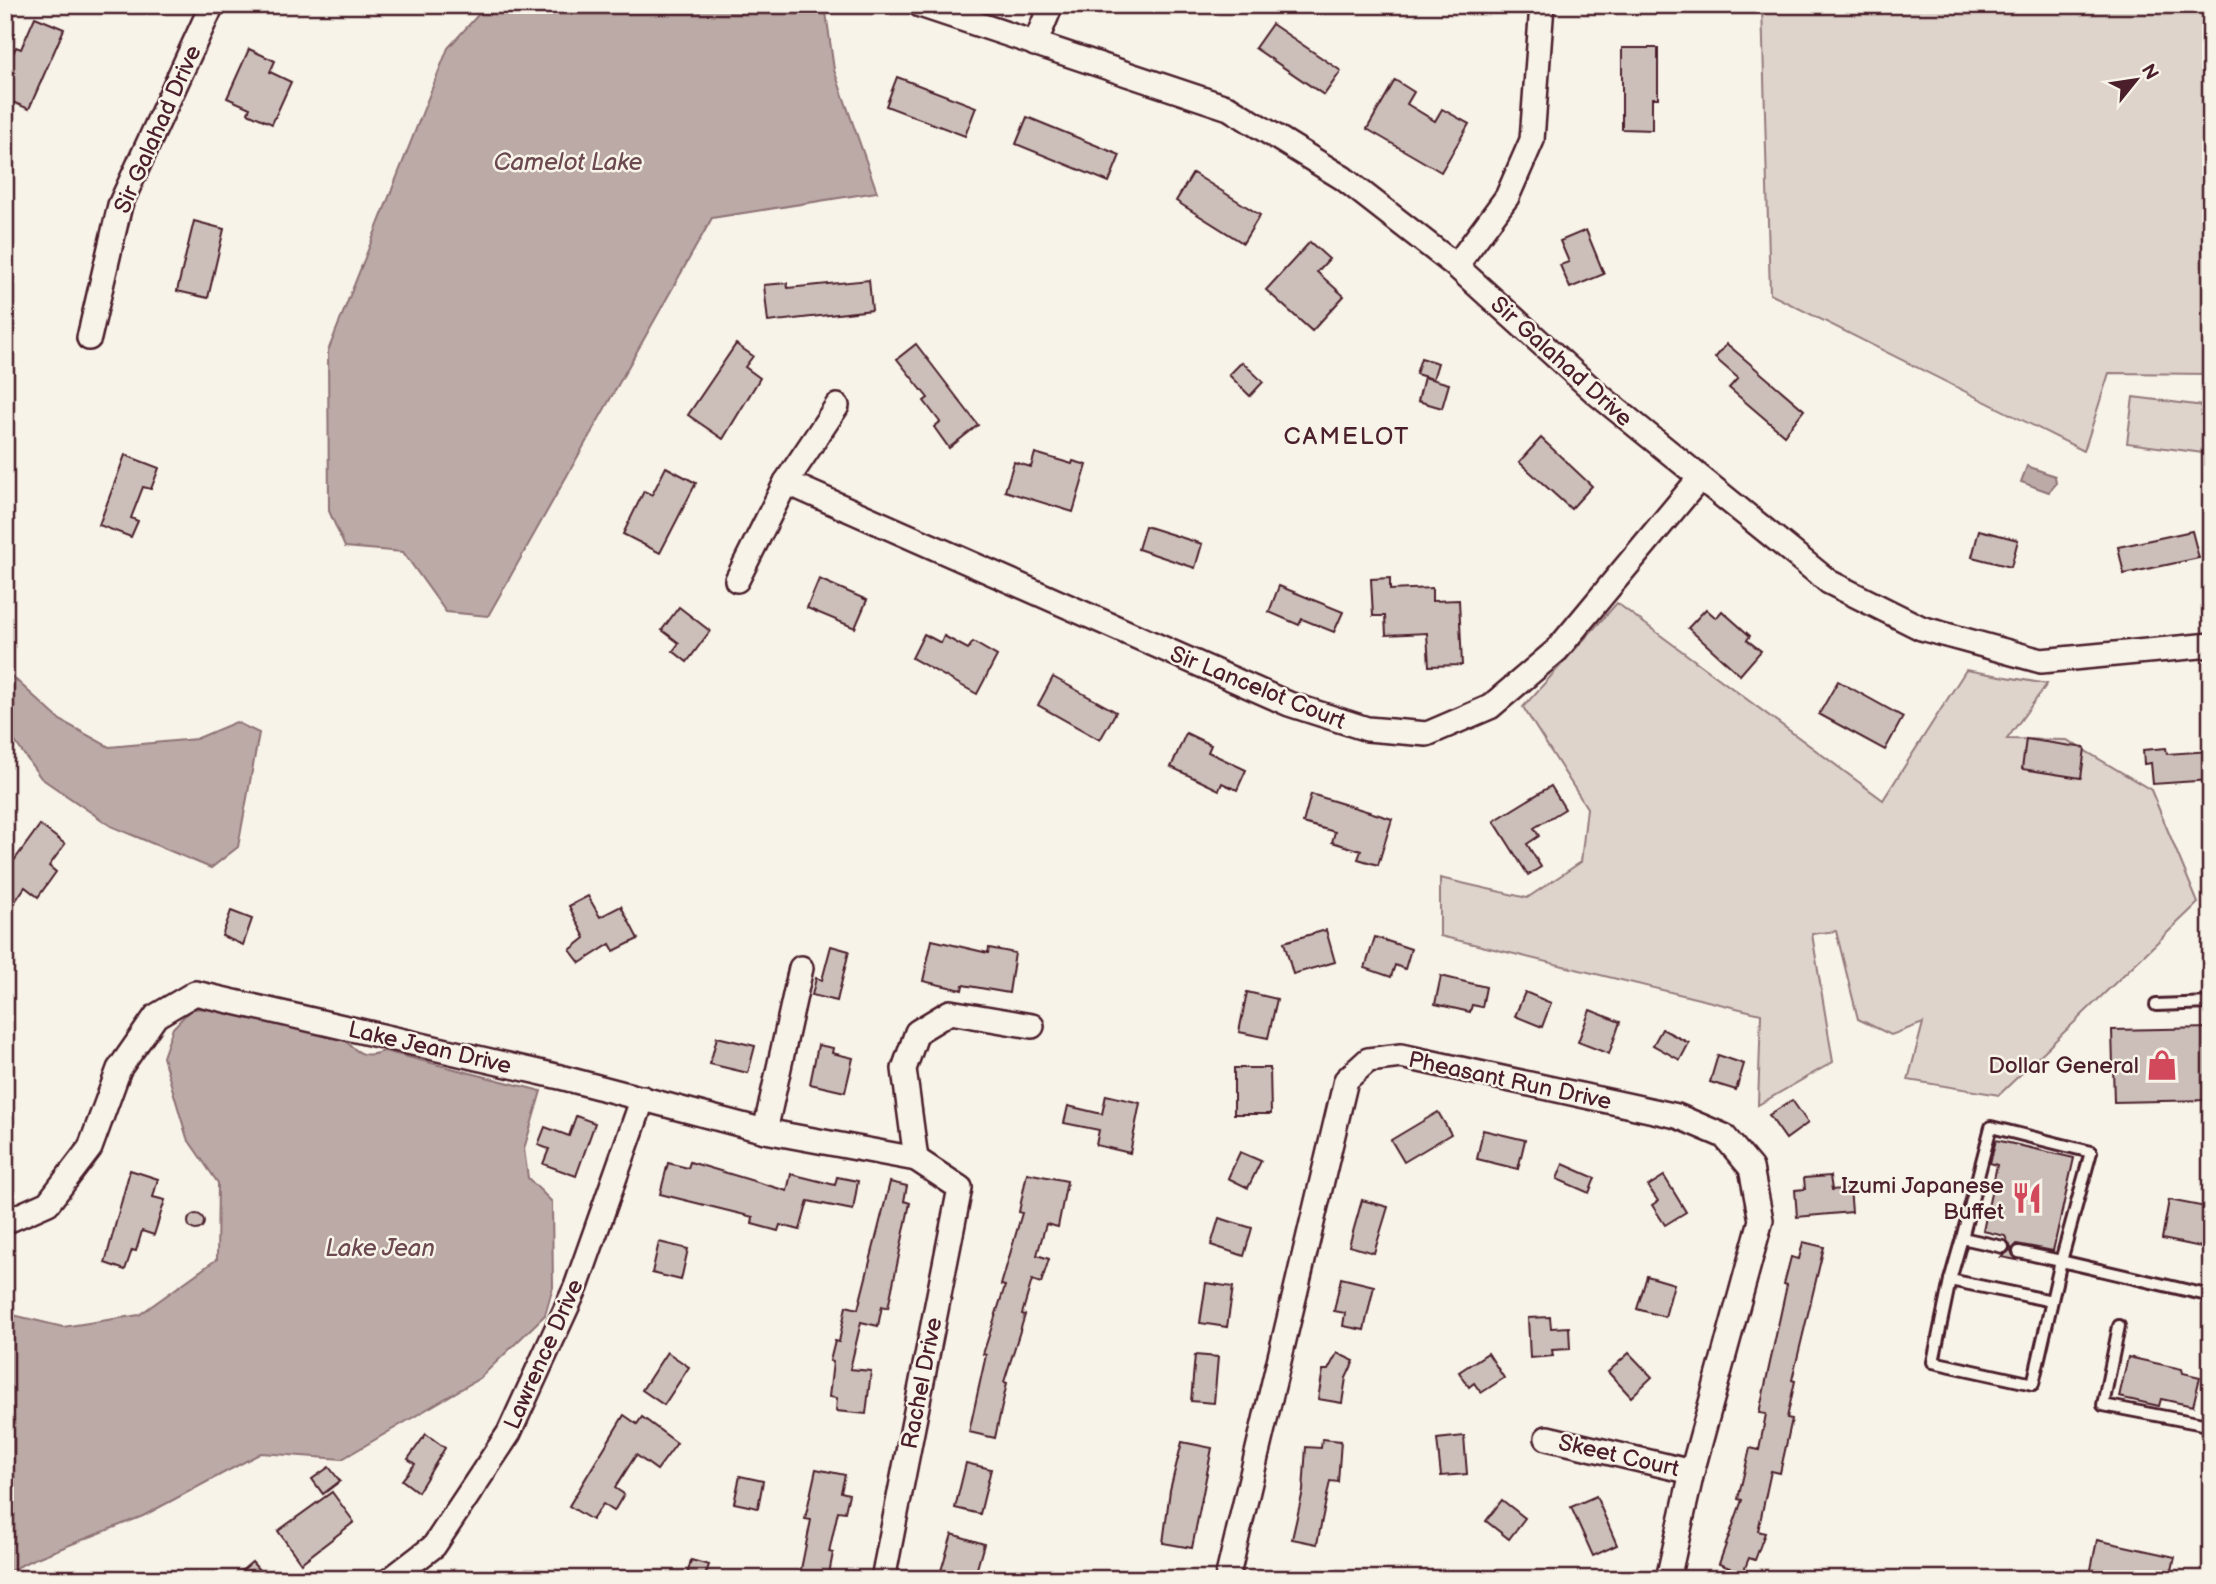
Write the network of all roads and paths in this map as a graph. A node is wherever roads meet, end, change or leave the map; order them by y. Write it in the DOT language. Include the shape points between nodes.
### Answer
graph roads {
  1 [pos="212,5"];
  2 [pos="920,5"];
  3 [pos="1051,5"];
  4 [pos="1542,5"];
  5 [pos="1035,44"];
  6 [pos="1456,266"];
  7 [pos="89,338"];
  8 [pos="837,405"];
  9 [pos="1699,480"];
  10 [pos="786,482"];
  11 [pos="737,580"];
  12 [pos="2211,645"];
  13 [pos="801,968"];
  14 [pos="2211,1003"];
  15 [pos="2156,1006"];
  16 [pos="1032,1026"];
  17 [pos="643,1098"];
  18 [pos="765,1131"];
  19 [pos="916,1159"];
  20 [pos="960,1188"];
  21 [pos="5,1222"];
  22 [pos="1962,1238"];
  23 [pos="2003,1247"];
  24 [pos="2019,1252"];
  25 [pos="2061,1261"];
  26 [pos="1950,1280"];
  27 [pos="2211,1296"];
  28 [pos="2052,1301"];
  29 [pos="2119,1326"];
  30 [pos="2209,1418"];
  31 [pos="1547,1438"];
  32 [pos="1692,1472"];
  33 [pos="391,1579"];
  34 [pos="883,1579"];
  35 [pos="1227,1579"];
  36 [pos="1668,1579"];
  1 -- 7 [label="street, Sir Galahad Drive" via="120,205"];
  2 -- 5 [label="street, Sir Galahad Drive"];
  3 -- 5 [label="street"];
  4 -- 6 [label="street" via="1532,140 1507,197"];
  5 -- 6 [label="street, Sir Galahad Drive" via="1229,108 1343,178"];
  6 -- 9 [label="street, Sir Galahad Drive"];
  8 -- 10 [label="street"];
  9 -- 10 [label="street, Sir Lancelot Court" via="1557,650 1490,707 1427,734 1367,729 1289,704"];
  9 -- 12 [label="street, Sir Galahad Drive" via="1829,582 1921,628 2041,661"];
  10 -- 11 [label="street"];
  13 -- 18 [label="street"];
  14 -- 15 [label="lane"];
  16 -- 19 [label="street" via="950,1012 917,1032 904,1069"];
  17 -- 18 [label="street, Lake Jean Drive"];
  17 -- 21 [label="street, Lake Jean Drive" via="195,993 156,1016 119,1069 90,1148 48,1203"];
  17 -- 33 [label="street, Lawrence Drive" via="576,1287 509,1433 435,1546"];
  18 -- 19 [label="street, Lake Jean Drive"];
  19 -- 20 [label="street, Lake Jean Drive"];
  20 -- 34 [label="street, Rachel Drive"];
  22 -- 23 [label="lane"];
  22 -- 25 [label="lane" via="1991,1127 2091,1152"];
  22 -- 26 [label="lane"];
  24 -- 25 [label="lane"];
  25 -- 27 [label="lane"];
  25 -- 28 [label="lane"];
  26 -- 28 [label="lane"];
  26 -- 28 [label="lane" via="1933,1362 2033,1384"];
  29 -- 30 [label="lane" via="2108,1400"];
  31 -- 32 [label="street, Skeet Court"];
  32 -- 35 [label="street, Pheasant Run Drive" via="1761,1220 1751,1168 1724,1136 1677,1116 1401,1056 1368,1060 1346,1080"];
  32 -- 36 [label="street, Pheasant Run Drive"];
}
